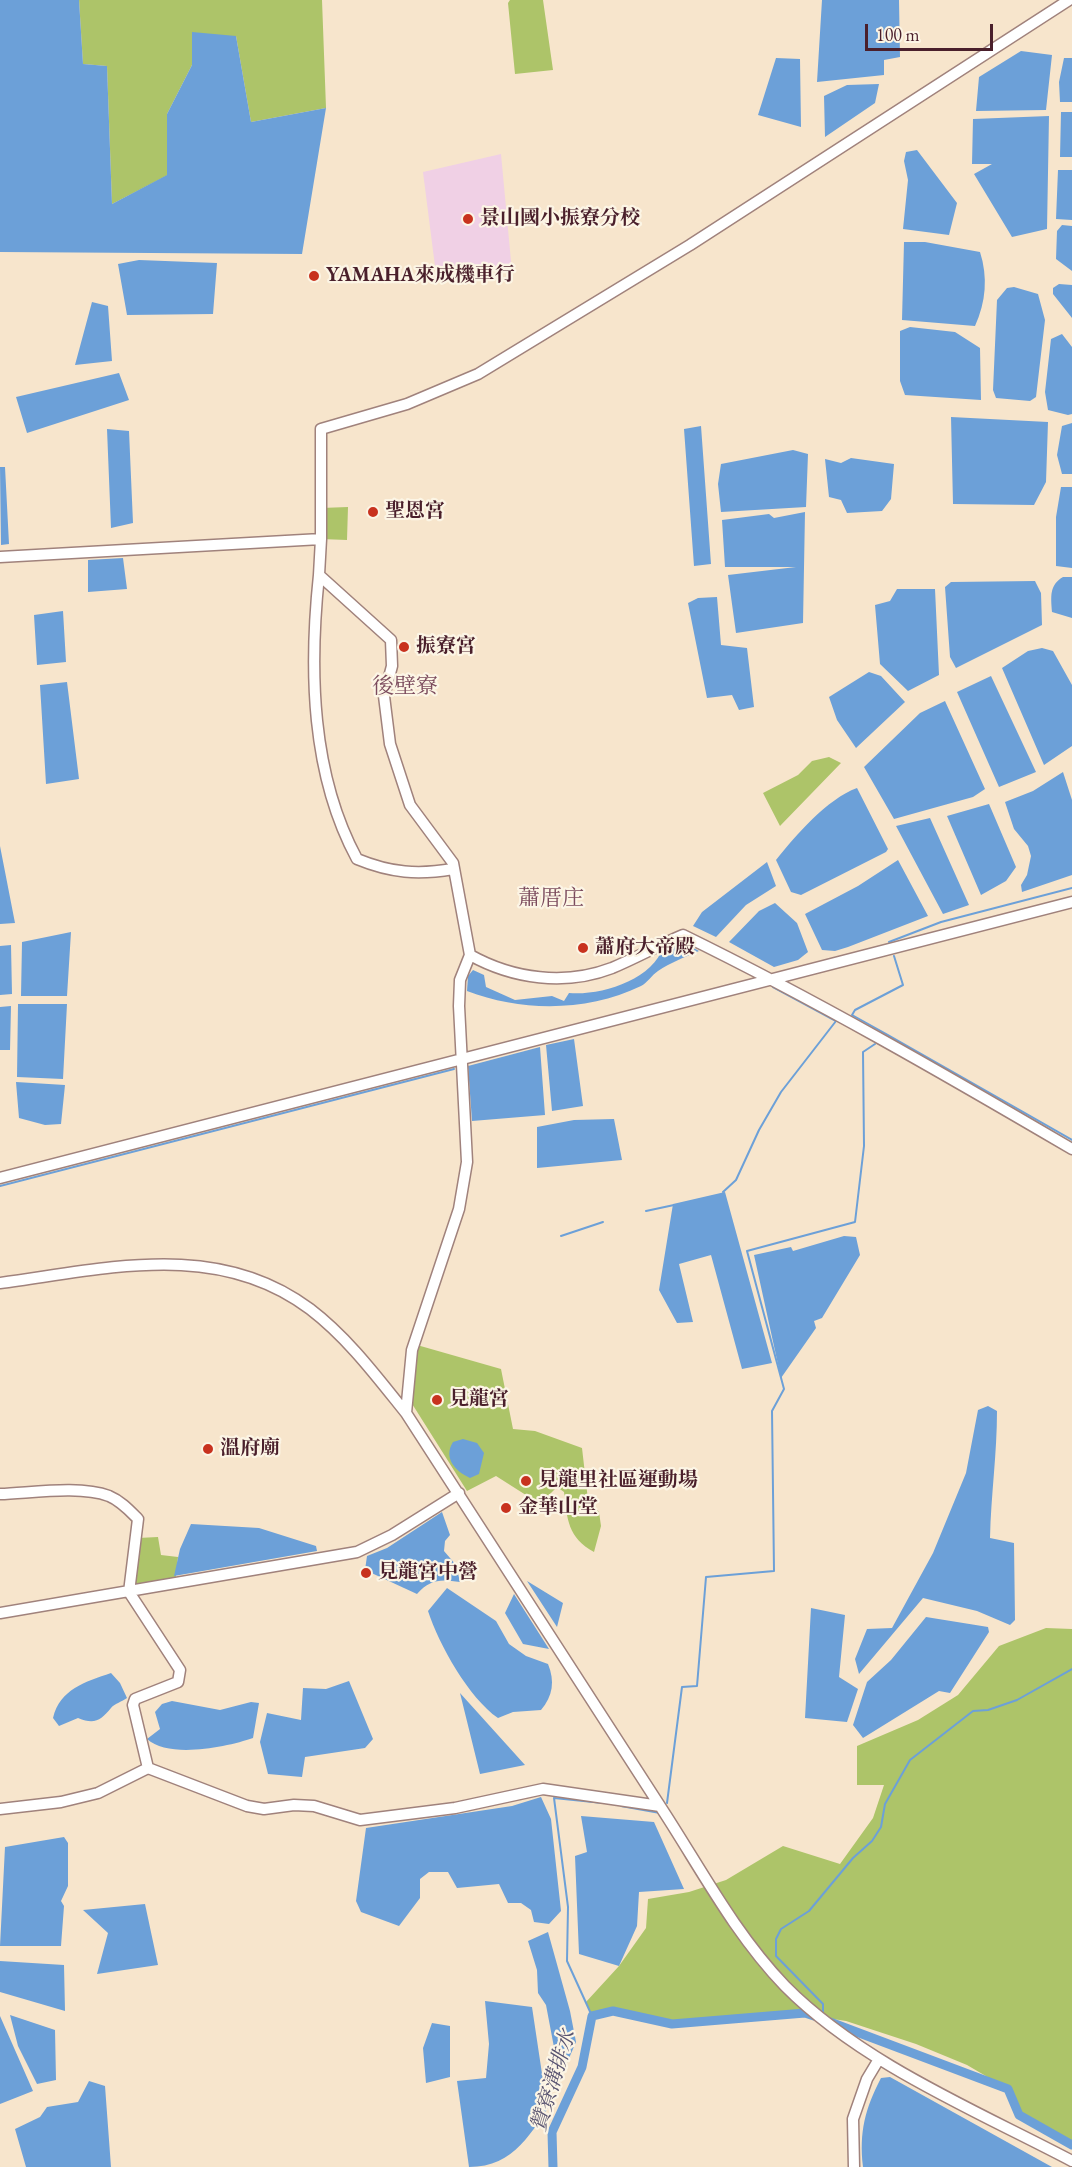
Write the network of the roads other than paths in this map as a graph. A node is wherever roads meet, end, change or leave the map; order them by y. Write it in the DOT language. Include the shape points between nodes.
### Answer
graph roads {
  1 [pos="1069,0"];
  2 [pos="321,539"];
  3 [pos="0,557"];
  4 [pos="320,575"];
  5 [pos="453,869"];
  6 [pos="1072,902"];
  7 [pos="470,955"];
  8 [pos="773,979"];
  9 [pos="460,1060"];
  10 [pos="1072,1149"];
  11 [pos="0,1178"];
  12 [pos="0,1283"];
  13 [pos="406,1413"];
  14 [pos="459,1493"];
  15 [pos="0,1494"];
  16 [pos="129,1592"];
  17 [pos="0,1612"];
  18 [pos="148,1768"];
  19 [pos="660,1806"];
  20 [pos="0,1809"];
  21 [pos="879,2059"];
  22 [pos="1072,2161"];
  23 [pos="854,2167"];
  1 -- 2 [label="street" via="690,245 478,374 407,404 321,429"];
  2 -- 3 [label="street"];
  2 -- 4 [label="street"];
  4 -- 5 [label="street" via="391,640 392,666 384,696 390,744 410,805 453,863"];
  4 -- 5 [label="street" via="315,620 317,714 332,802 351,847 357,860 401,873"];
  5 -- 7 [label="street"];
  6 -- 8 [label="street"];
  7 -- 8 [label="street" via="488,965 545,979 610,968 683,935"];
  7 -- 9 [label="street" via="460,980"];
  8 -- 9 [label="street"];
  8 -- 10 [label="street"];
  9 -- 11 [label="street"];
  9 -- 13 [label="street" via="467,1162 459,1209 412,1350"];
  12 -- 13 [label="street" via="156,1263 199,1265 237,1273 274,1287 309,1308 361,1358"];
  13 -- 14 [label="street"];
  14 -- 16 [label="street" via="392,1535 357,1551"];
  14 -- 19 [label="street"];
  15 -- 16 [label="street" via="87,1492 109,1496 123,1505 138,1519"];
  16 -- 17 [label="street"];
  16 -- 18 [label="street" via="180,1670 178,1682 135,1699 133,1706"];
  18 -- 19 [label="street" via="248,1806 314,1806 360,1820 455,1808 543,1790"];
  18 -- 20 [label="street" via="98,1793"];
  19 -- 21 [label="street" via="747,1941 784,1984 819,2018"];
  21 -- 22 [label="street"];
  21 -- 23 [label="street" via="867,2079 853,2119"];
}
